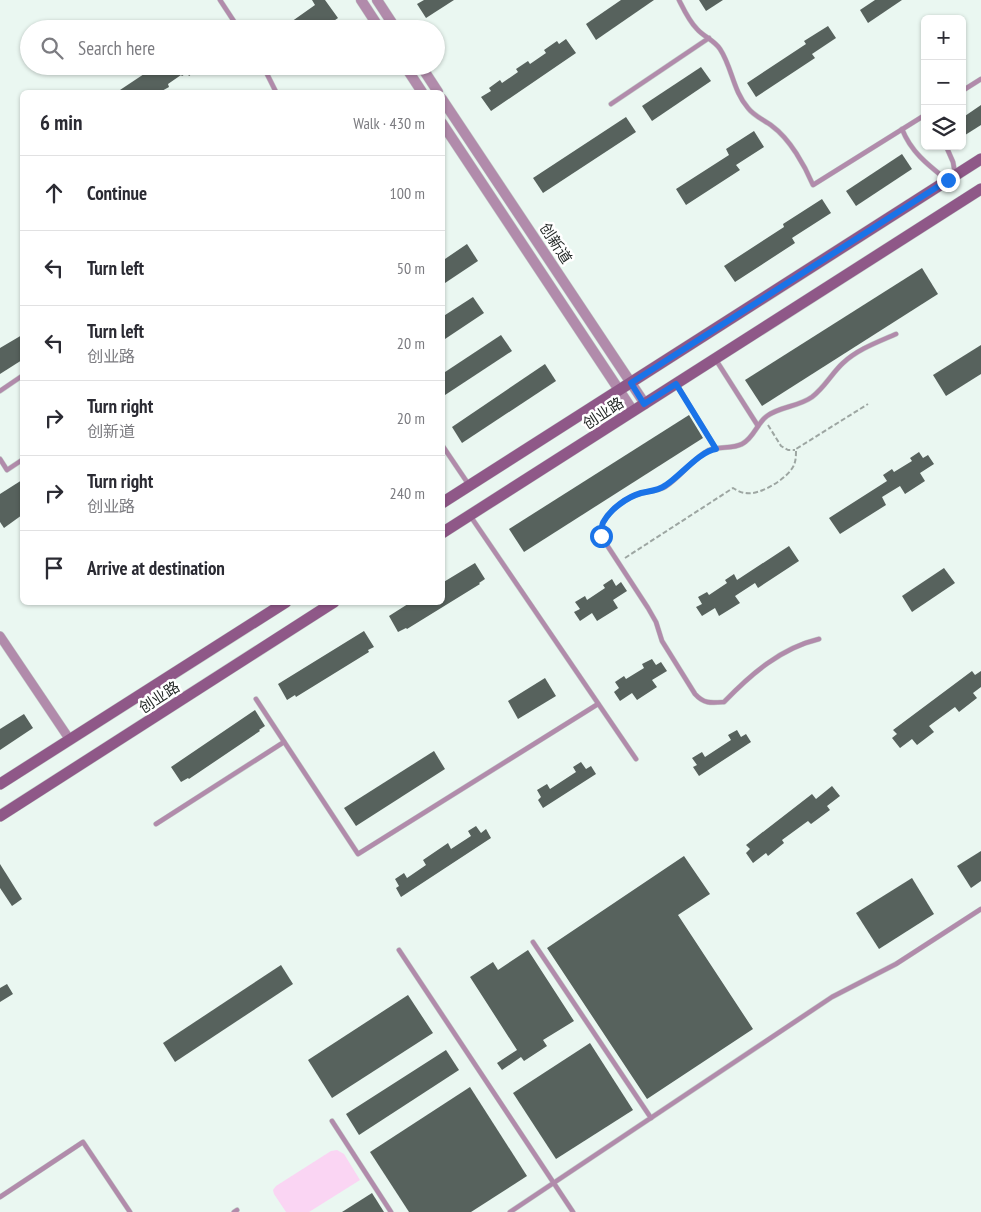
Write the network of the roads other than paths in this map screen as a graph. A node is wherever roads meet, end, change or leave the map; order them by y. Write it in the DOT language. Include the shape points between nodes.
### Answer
graph roads {
  1 [pos="220,0"];
  2 [pos="361,0"];
  3 [pos="377,0"];
  4 [pos="679,0"];
  5 [pos="233,20"];
  6 [pos="374,20"];
  7 [pos="390,20"];
  8 [pos="709,38"];
  9 [pos="268,75"];
  10 [pos="411,75"];
  11 [pos="427,75"];
  12 [pos="981,79"];
  13 [pos="966,88"];
  14 [pos="275,90"];
  15 [pos="421,90"];
  16 [pos="437,90"];
  17 [pos="445,104"];
  18 [pos="611,104"];
  19 [pos="921,118"];
  20 [pos="445,128"];
  21 [pos="902,129"];
  22 [pos="948,150"];
  23 [pos="981,159"];
  24 [pos="952,178"];
  25 [pos="981,189"];
  26 [pos="896,334"];
  27 [pos="716,359"];
  28 [pos="20,377"];
  29 [pos="631,383"];
  30 [pos="676,384"];
  31 [pos="0,390"];
  32 [pos="619,390"];
  33 [pos="644,404"];
  34 [pos="633,411"];
  35 [pos="758,426"];
  36 [pos="445,449"];
  37 [pos="716,449"];
  38 [pos="0,459"];
  39 [pos="20,461"];
  40 [pos="470,486"];
  41 [pos="445,501"];
  42 [pos="470,516"];
  43 [pos="445,531"];
  44 [pos="281,605"];
  45 [pos="329,605"];
  46 [pos="0,636"];
  47 [pos="819,639"];
  48 [pos="256,699"];
  49 [pos="598,704"];
  50 [pos="70,740"];
  51 [pos="284,742"];
  52 [pos="636,759"];
  53 [pos="0,784"];
  54 [pos="0,816"];
  55 [pos="156,824"];
  56 [pos="981,909"];
  57 [pos="533,942"];
  58 [pos="399,950"];
  59 [pos="651,1118"];
  60 [pos="332,1121"];
  61 [pos="555,1183"];
  62 [pos="0,1196"];
  63 [pos="130,1212"];
  64 [pos="391,1212"];
  65 [pos="510,1212"];
  66 [pos="573,1212"];
  1 -- 5 [label="lane"];
  2 -- 6 [label="street"];
  3 -- 7 [label="street"];
  4 -- 8 [label="lane" via="697,30"];
  8 -- 18 [label="lane"];
  8 -- 21 [label="lane" via="725,57 736,90 748,109 782,136 802,162 813,185"];
  9 -- 14 [label="lane"];
  10 -- 15 [label="street"];
  11 -- 16 [label="street"];
  12 -- 13 [label="lane"];
  17 -- 29 [label="street, 创新道"];
  19 -- 21 [label="lane"];
  20 -- 32 [label="street, 创新道"];
  21 -- 24 [label="lane" via="918,156"];
  22 -- 24 [label="lane" via="953,162"];
  23 -- 24 [label="main road, 创业路"];
  24 -- 29 [label="main road, 创业路"];
  25 -- 27 [label="main road, 创业路"];
  26 -- 35 [label="lane" via="867,346 843,363 813,396 777,411"];
  27 -- 30 [label="main road, 创业路"];
  27 -- 35 [label="lane"];
  28 -- 31 [label="lane"];
  29 -- 32 [label="main road, 创业路"];
  29 -- 33 [label="street, 创新道"];
  30 -- 33 [label="main road, 创业路"];
  30 -- 37 [label="lane"];
  32 -- 34 [label="street, 创新道"];
  32 -- 40 [label="main road, 创业路"];
  33 -- 34 [label="main road, 创业路"];
  34 -- 42 [label="main road, 创业路"];
  35 -- 37 [label="lane" via="749,440 741,445"];
  36 -- 40 [label="lane"];
  37 -- 47 [label="lane" via="703,455 664,487 629,497 617,506 603,522 601,536 648,608 662,641 700,700 724,702 768,662 805,642"];
  38 -- 39 [label="lane" via="7,470"];
  40 -- 41 [label="main road, 创业路"];
  42 -- 43 [label="main road, 创业路"];
  42 -- 49 [label="lane"];
  44 -- 50 [label="main road, 创业路"];
  45 -- 54 [label="main road, 创业路"];
  46 -- 50 [label="street"];
  48 -- 51 [label="lane"];
  49 -- 51 [label="lane" via="358,854"];
  49 -- 52 [label="lane"];
  50 -- 53 [label="main road, 创业路"];
  51 -- 55 [label="lane"];
  56 -- 59 [label="lane" via="896,964 832,998"];
  57 -- 59 [label="lane"];
  58 -- 61 [label="lane"];
  59 -- 61 [label="lane"];
  60 -- 64 [label="lane"];
  61 -- 65 [label="lane"];
  61 -- 66 [label="lane"];
  62 -- 63 [label="lane" via="83,1142"];
}
